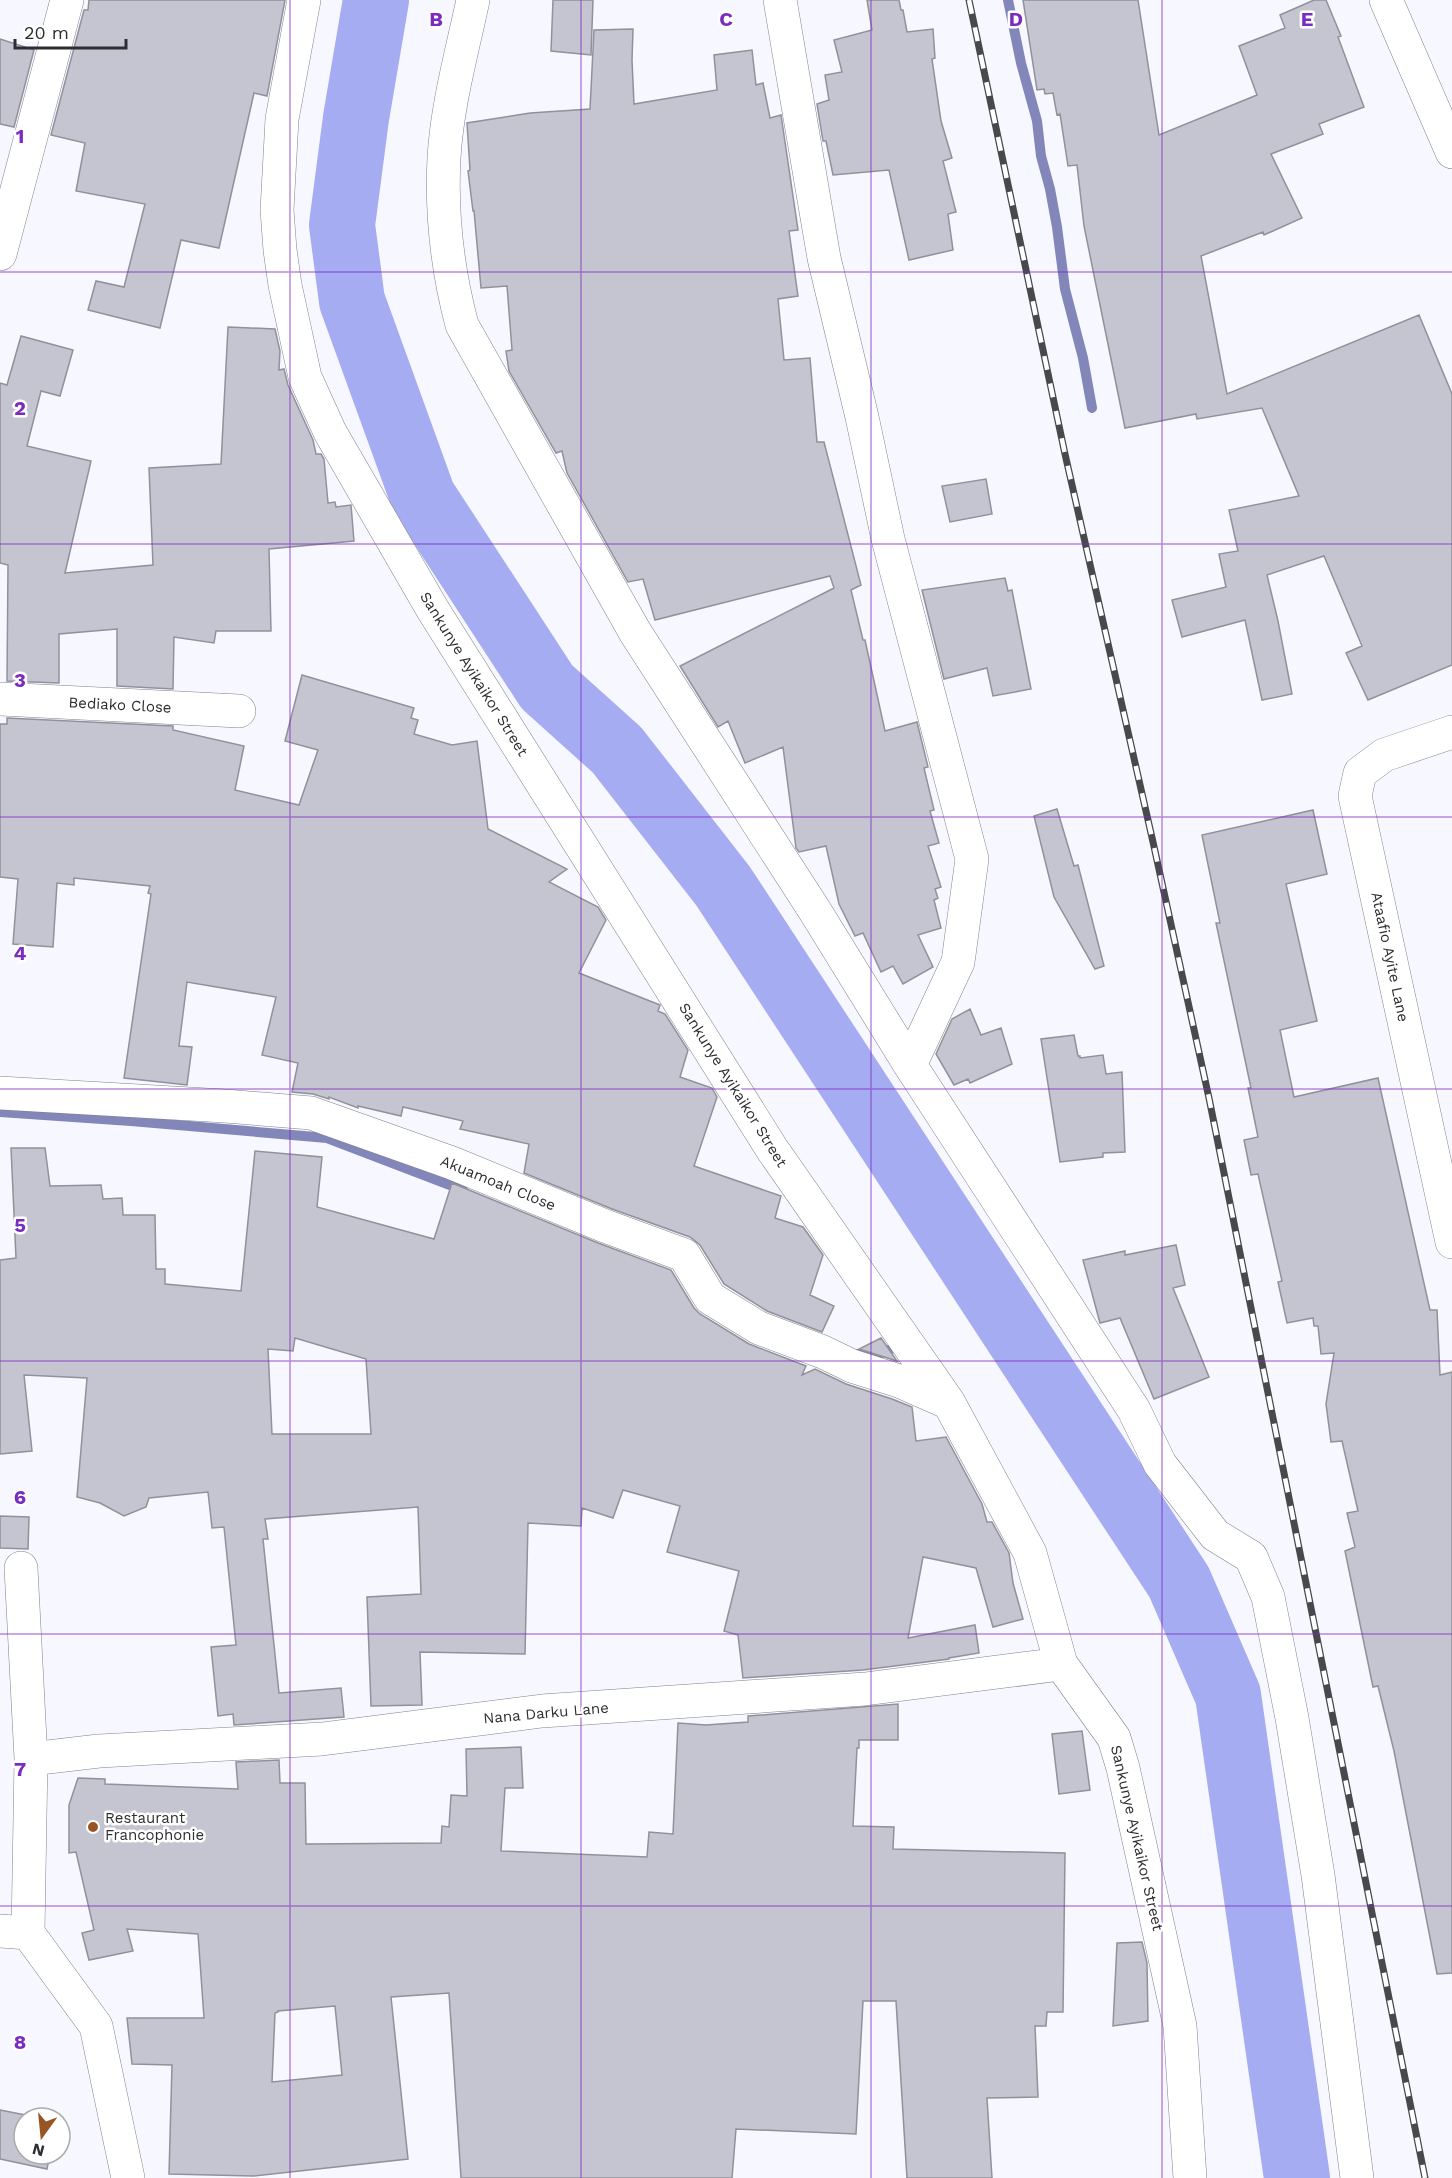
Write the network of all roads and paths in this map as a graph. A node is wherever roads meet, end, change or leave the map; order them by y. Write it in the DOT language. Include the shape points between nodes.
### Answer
graph roads {
  1 [pos="67,0"];
  2 [pos="304,0"];
  3 [pos="473,0"];
  4 [pos="780,0"];
  5 [pos="1386,0"];
  6 [pos="1452,152"];
  7 [pos="0,254"];
  8 [pos="0,699"];
  9 [pos="239,711"];
  10 [pos="1452,732"];
  11 [pos="910,1065"];
  12 [pos="0,1093"];
  13 [pos="1452,1242"];
  14 [pos="949,1403"];
  15 [pos="21,1568"];
  16 [pos="1061,1664"];
  17 [pos="30,1759"];
  18 [pos="14,1932"];
  19 [pos="128,2178"];
  20 [pos="1191,2178"];
  21 [pos="1357,2178"];
  1 -- 7 [label="street"];
  2 -- 14 [label="street, Sankunye Ayikaikor Street" via="282,119 279,250 305,377 330,432 433,610 772,1149"];
  3 -- 11 [label="street" via="444,157 453,290 462,326 635,632"];
  4 -- 11 [label="street" via="824,258 888,539 972,858 958,962"];
  5 -- 6 [label="street"];
  8 -- 9 [label="street, Bediako Close"];
  10 -- 13 [label="street, Ataafio Ayite Lane" via="1384,755 1360,773 1355,796"];
  11 -- 21 [label="street" via="1134,1410 1160,1464 1215,1535 1251,1557 1268,1597 1318,1875"];
  12 -- 14 [label="street, Akuamoah Close" via="311,1113 452,1163 684,1255 710,1298 759,1328"];
  14 -- 16 [label="street, Sankunye Ayikaikor Street" via="1030,1552"];
  15 -- 17 [label="street"];
  16 -- 17 [label="street, Nana Darku Lane" via="865,1689 542,1712 322,1739 99,1751"];
  16 -- 20 [label="street, Sankunye Ayikaikor Street" via="1114,1738 1123,1768 1180,2026"];
  17 -- 18 [label="street"];
  18 -- 19 [label="street" via="96,2026"];
}
